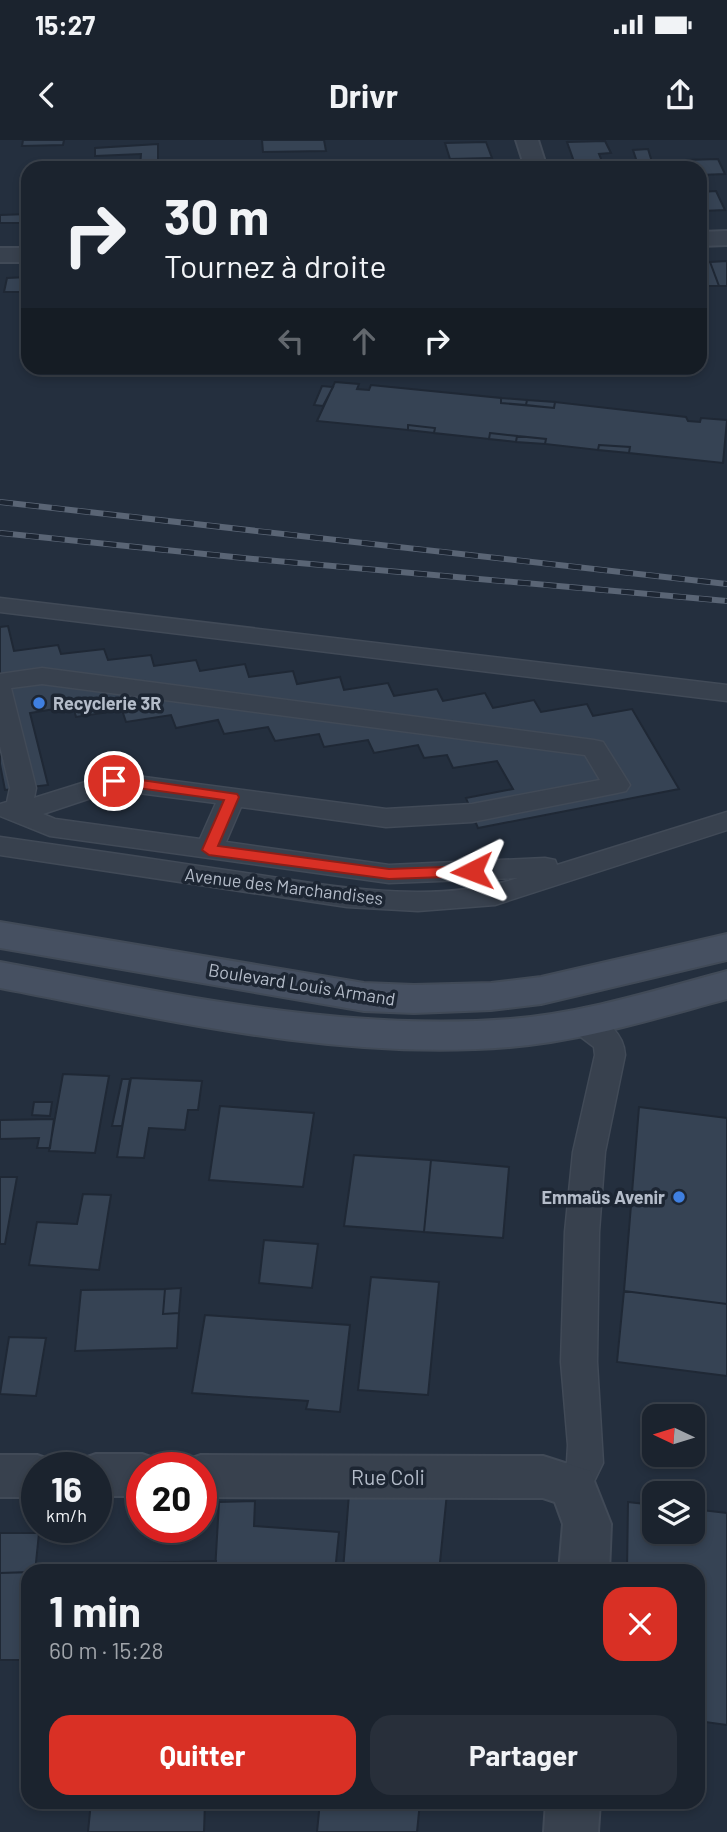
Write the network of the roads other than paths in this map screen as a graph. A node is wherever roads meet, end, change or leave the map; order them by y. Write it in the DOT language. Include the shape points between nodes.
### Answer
graph roads {
  1 [pos="527,140"];
  2 [pos="534,161"];
  3 [pos="727,238"];
  4 [pos="707,239"];
  5 [pos="21,255"];
  6 [pos="0,256"];
  7 [pos="0,605"];
  8 [pos="0,682"];
  9 [pos="0,690"];
  10 [pos="727,693"];
  11 [pos="232,797"];
  12 [pos="9,809"];
  13 [pos="727,821"];
  14 [pos="0,846"];
  15 [pos="209,850"];
  16 [pos="584,866"];
  17 [pos="0,935"];
  18 [pos="727,947"];
  19 [pos="0,975"];
  20 [pos="727,985"];
  21 [pos="584,1023"];
  22 [pos="21,1475"];
  23 [pos="0,1476"];
  24 [pos="217,1476"];
  25 [pos="573,1486"];
  26 [pos="584,1564"];
  27 [pos="573,1809"];
  28 [pos="571,1832"];
  1 -- 2 [label="street"];
  3 -- 4 [label="street"];
  5 -- 6 [label="street"];
  7 -- 10 [label="lane"];
  8 -- 11 [label="lane" via="42,676 593,748 617,785 472,813 386,818"];
  9 -- 12 [label="lane" via="23,788"];
  11 -- 12 [label="lane" via="114,781"];
  11 -- 15 [label="lane"];
  12 -- 15 [label="lane" via="50,827"];
  13 -- 16 [label="lane, Avenue des Marchandises"];
  14 -- 16 [label="lane, Avenue des Marchandises" via="347,897 418,901 495,895"];
  15 -- 16 [label="lane" via="389,874"];
  17 -- 18 [label="main road, Boulevard Louis Armand" via="404,1000 480,997 564,986"];
  19 -- 21 [label="main road, Boulevard Louis Armand" via="348,1032 428,1037"];
  20 -- 21 [label="main road, Boulevard Louis Armand"];
  21 -- 25 [label="lane" via="609,1042 610,1055 589,1152 582,1232 579,1362 585,1463"];
  22 -- 23 [label="street"];
  24 -- 25 [label="street, Rue Coli" via="543,1477"];
  25 -- 26 [label="street" via="587,1524"];
  27 -- 28 [label="street"];
}
